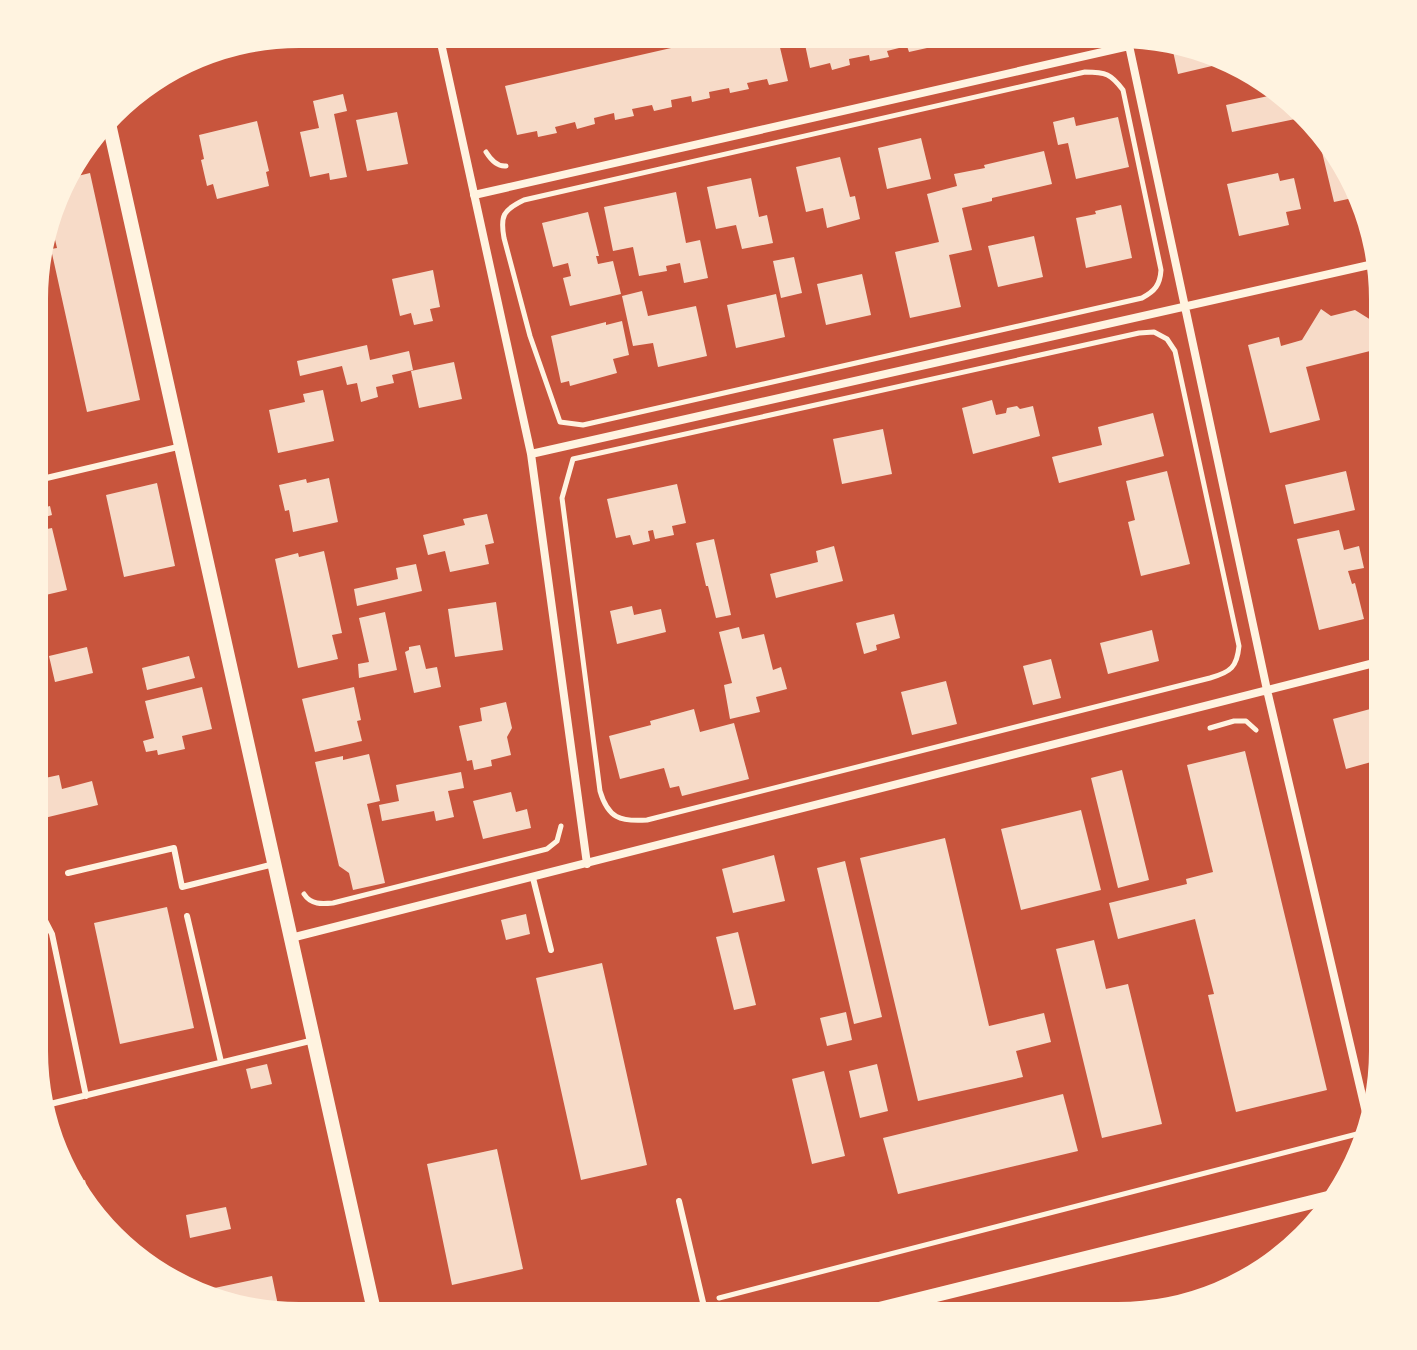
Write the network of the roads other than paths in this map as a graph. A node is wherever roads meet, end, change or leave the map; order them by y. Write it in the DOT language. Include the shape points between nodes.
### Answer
graph roads {
  1 [pos="442,48"];
  2 [pos="1094,49"];
  3 [pos="1130,49"];
  4 [pos="111,133"];
  5 [pos="474,195"];
  6 [pos="1367,266"];
  7 [pos="1184,308"];
  8 [pos="182,446"];
  9 [pos="531,454"];
  10 [pos="48,478"];
  11 [pos="1368,665"];
  12 [pos="1267,690"];
  13 [pos="274,864"];
  14 [pos="587,864"];
  15 [pos="68,873"];
  16 [pos="533,878"];
  17 [pos="187,916"];
  18 [pos="49,928"];
  19 [pos="291,938"];
  20 [pos="551,950"];
  21 [pos="314,1040"];
  22 [pos="221,1062"];
  23 [pos="86,1096"];
  24 [pos="1363,1101"];
  25 [pos="54,1103"];
  26 [pos="1320,1200"];
  27 [pos="679,1201"];
  28 [pos="372,1301"];
  29 [pos="703,1301"];
  30 [pos="912,1301"];
  1 -- 5 [label="street"];
  2 -- 5 [label="street"];
  3 -- 7 [label="street"];
  4 -- 8 [label="street"];
  5 -- 9 [label="street"];
  6 -- 7 [label="street"];
  7 -- 9 [label="street"];
  7 -- 12 [label="street"];
  8 -- 10 [label="lane"];
  8 -- 13 [label="street"];
  9 -- 14 [label="street"];
  11 -- 12 [label="street"];
  12 -- 14 [label="street"];
  12 -- 24 [label="street"];
  13 -- 15 [label="lane" via="182,887 174,848"];
  13 -- 19 [label="street"];
  14 -- 16 [label="street"];
  16 -- 19 [label="street"];
  16 -- 20 [label="lane"];
  17 -- 22 [label="lane"];
  18 -- 23 [label="lane"];
  19 -- 21 [label="street"];
  21 -- 22 [label="lane"];
  21 -- 28 [label="street"];
  22 -- 23 [label="lane"];
  23 -- 25 [label="lane"];
  26 -- 30 [label="street"];
  27 -- 29 [label="lane"];
}
